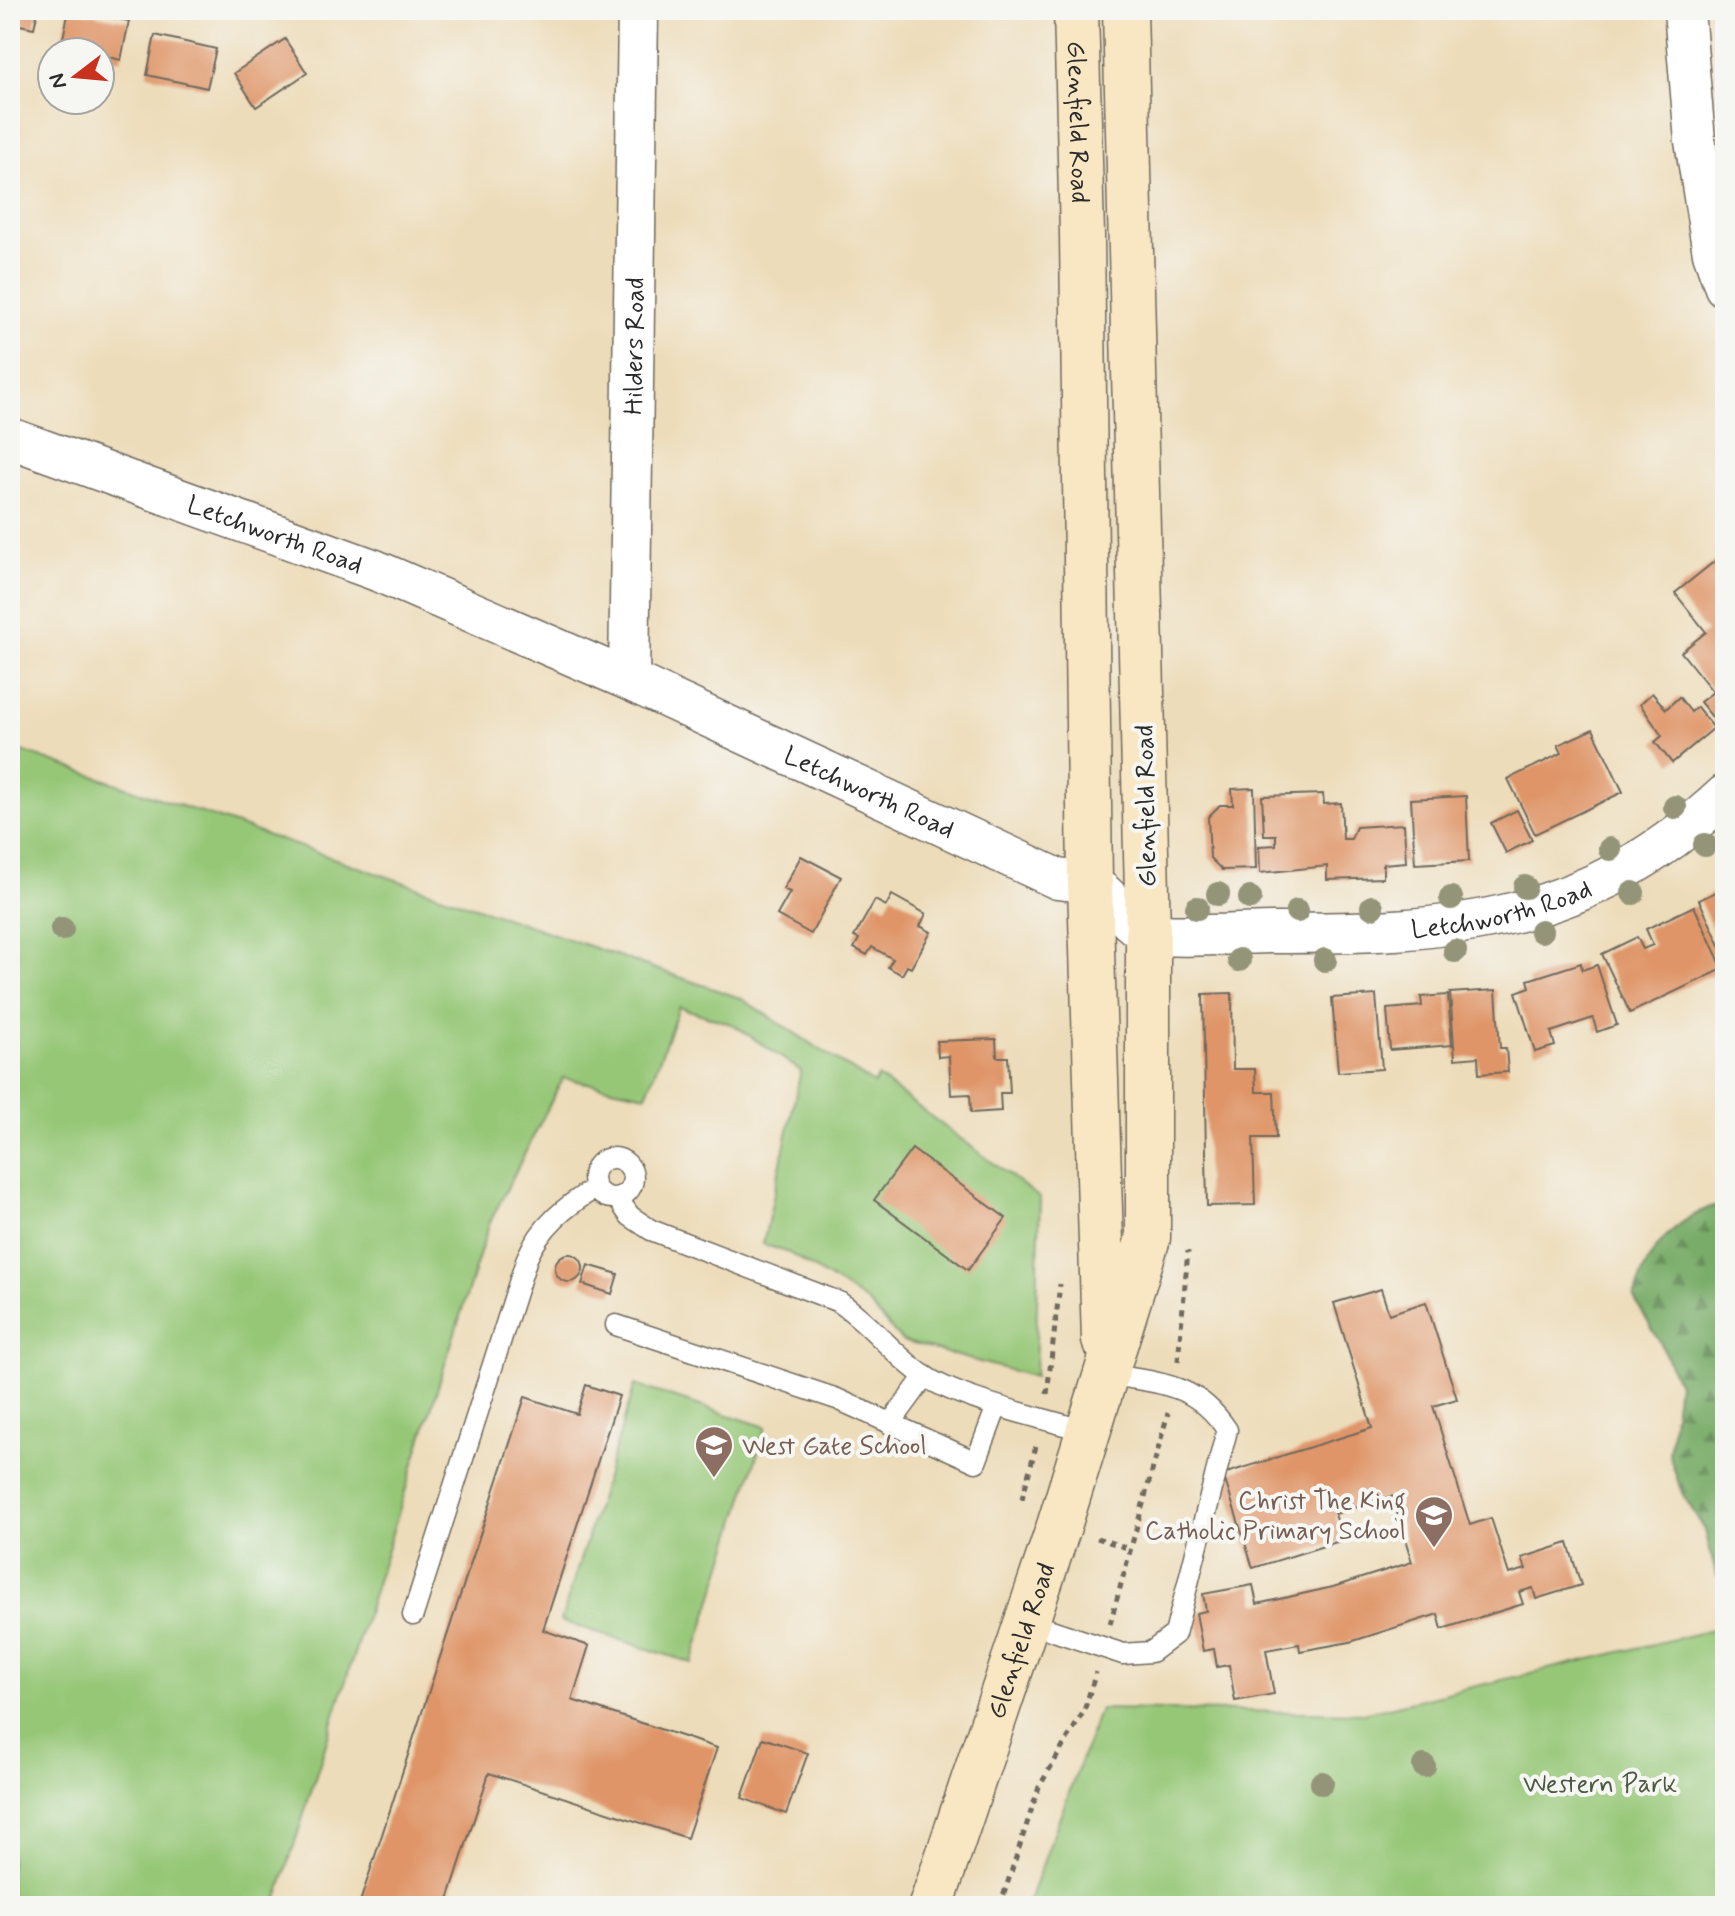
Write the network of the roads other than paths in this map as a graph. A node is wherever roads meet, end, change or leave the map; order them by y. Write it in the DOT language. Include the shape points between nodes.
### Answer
graph roads {
  1 [pos="638,10"];
  2 [pos="1076,10"];
  3 [pos="1125,10"];
  4 [pos="1684,10"];
  5 [pos="1131,232"];
  6 [pos="1082,234"];
  7 [pos="1725,287"];
  8 [pos="10,438"];
  9 [pos="629,680"];
  10 [pos="1725,795"];
  11 [pos="1090,884"];
  12 [pos="1148,933"];
  13 [pos="595,1188"];
  14 [pos="617,1198"];
  15 [pos="616,1325"];
  16 [pos="1106,1374"];
  17 [pos="925,1376"];
  18 [pos="997,1406"];
  19 [pos="890,1424"];
  20 [pos="1088,1432"];
  21 [pos="413,1615"];
  22 [pos="1027,1622"];
  23 [pos="931,1906"];
  1 -- 9 [label="street, Hilders Road"];
  2 -- 6 [label="street, Glenfield Road"];
  3 -- 5 [label="street, Glenfield Road"];
  4 -- 7 [label="street" via="1695,141 1713,253"];
  5 -- 6 [label="street, Glenfield Road"];
  5 -- 12 [label="street, Glenfield Road"];
  6 -- 11 [label="street, Glenfield Road"];
  8 -- 9 [label="street, Letchworth Road" via="375,570"];
  9 -- 11 [label="street, Letchworth Road" via="1058,879"];
  10 -- 12 [label="street, Letchworth Road" via="1665,846 1612,878 1539,907 1484,921 1385,933"];
  11 -- 12 [label="street, Letchworth Road"];
  11 -- 16 [label="street, Glenfield Road"];
  12 -- 16 [label="street, Glenfield Road" via="1148,1238"];
  13 -- 14 [label="lane"];
  13 -- 14 [label="lane" via="593,1174 599,1163 623,1160 632,1170 632,1183"];
  13 -- 21 [label="lane" via="566,1206 527,1258"];
  14 -- 17 [label="lane" via="630,1216 651,1230 839,1302 864,1318"];
  15 -- 19 [label="lane" via="837,1399"];
  16 -- 20 [label="street, Glenfield Road"];
  16 -- 22 [label="lane" via="1175,1387 1212,1407 1227,1430 1175,1634 1151,1652 1123,1654"];
  17 -- 18 [label="lane"];
  17 -- 19 [label="lane"];
  18 -- 19 [label="lane" via="976,1462"];
  18 -- 20 [label="lane"];
  20 -- 22 [label="street, Glenfield Road"];
  22 -- 23 [label="street, Glenfield Road"];
}
